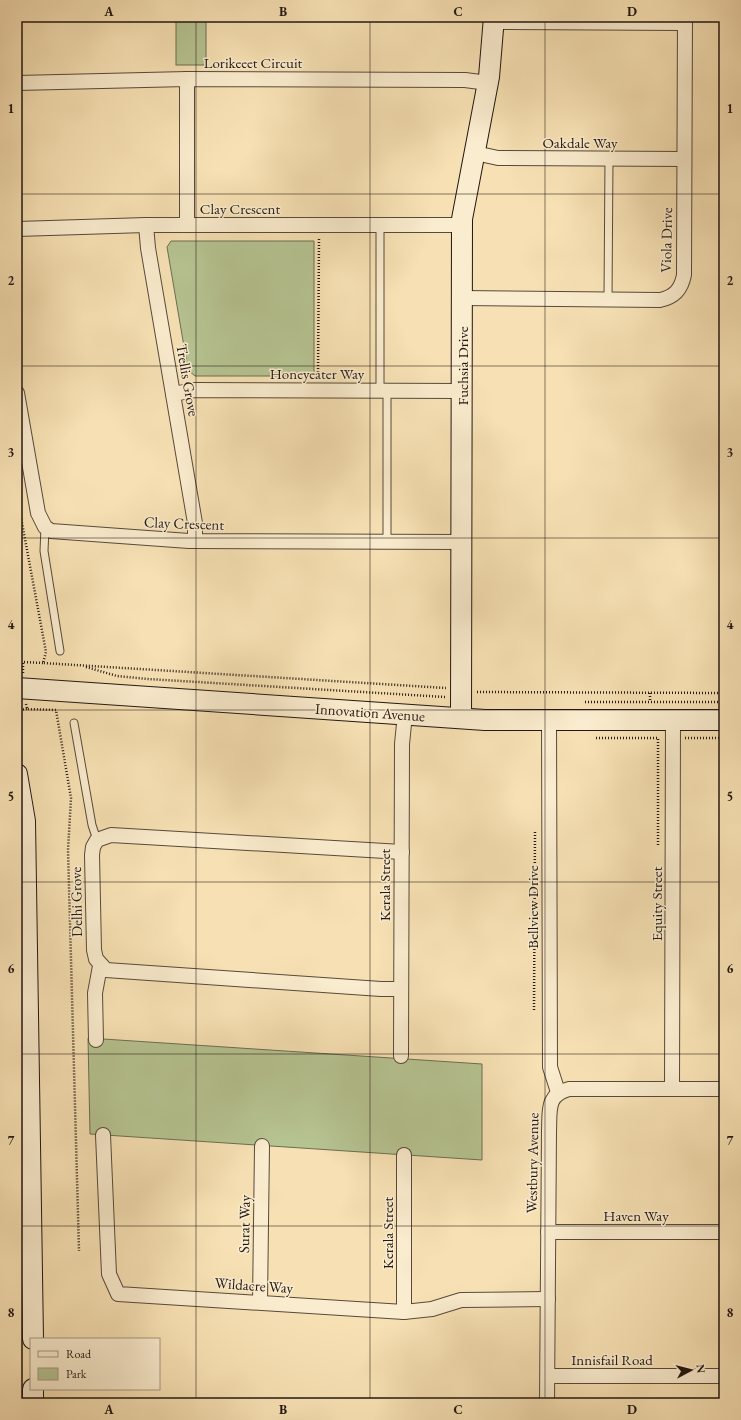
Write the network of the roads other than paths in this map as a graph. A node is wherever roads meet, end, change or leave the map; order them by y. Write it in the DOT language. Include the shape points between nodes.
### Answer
graph roads {
  1 [pos="493,19"];
  2 [pos="610,20"];
  3 [pos="685,20"];
  4 [pos="187,79"];
  5 [pos="488,82"];
  6 [pos="17,83"];
  7 [pos="475,153"];
  8 [pos="609,159"];
  9 [pos="684,159"];
  10 [pos="146,225"];
  11 [pos="187,225"];
  12 [pos="380,225"];
  13 [pos="462,225"];
  14 [pos="17,229"];
  15 [pos="462,298"];
  16 [pos="608,299"];
  17 [pos="383,390"];
  18 [pos="462,390"];
  19 [pos="17,393"];
  20 [pos="173,394"];
  21 [pos="45,527"];
  22 [pos="195,541"];
  23 [pos="387,542"];
  24 [pos="461,542"];
  25 [pos="60,651"];
  26 [pos="21,688"];
  27 [pos="405,714"];
  28 [pos="461,718"];
  29 [pos="549,720"];
  30 [pos="724,720"];
  31 [pos="74,723"];
  32 [pos="673,729"];
  33 [pos="17,774"];
  34 [pos="97,840"];
  35 [pos="402,852"];
  36 [pos="100,966"];
  37 [pos="401,988"];
  38 [pos="96,1040"];
  39 [pos="401,1056"];
  40 [pos="672,1089"];
  41 [pos="724,1089"];
  42 [pos="558,1092"];
  43 [pos="103,1135"];
  44 [pos="262,1146"];
  45 [pos="404,1155"];
  46 [pos="548,1232"];
  47 [pos="724,1232"];
  48 [pos="548,1299"];
  49 [pos="260,1302"];
  50 [pos="404,1312"];
  51 [pos="33,1338"];
  52 [pos="548,1376"];
  53 [pos="724,1376"];
  54 [pos="33,1390"];
  55 [pos="34,1403"];
  56 [pos="548,1403"];
  1 -- 2 [label="street"];
  1 -- 5 [label="street, Fuchsia Drive"];
  2 -- 3 [label="street"];
  3 -- 9 [label="street, Viola Drive"];
  4 -- 5 [label="street, Lorikeeet Circuit"];
  4 -- 6 [label="street, Lorikeeet Circuit"];
  4 -- 11 [label="street"];
  5 -- 7 [label="street, Fuchsia Drive"];
  7 -- 8 [label="street, Oakdale Way" via="498,158"];
  7 -- 13 [label="street, Fuchsia Drive"];
  8 -- 9 [label="street, Oakdale Way"];
  8 -- 16 [label="lane"];
  9 -- 16 [label="street, Viola Drive" via="682,284 677,293 660,300"];
  10 -- 11 [label="street, Clay Crescent"];
  10 -- 14 [label="street, Clay Crescent"];
  10 -- 20 [label="street, Trellis Grove"];
  11 -- 12 [label="street, Clay Crescent"];
  12 -- 13 [label="street, Clay Crescent"];
  12 -- 17 [label="lane"];
  13 -- 15 [label="street, Fuchsia Drive"];
  15 -- 16 [label="street, Viola Drive"];
  15 -- 18 [label="street, Fuchsia Drive"];
  17 -- 18 [label="street, Honeyeater Way"];
  17 -- 20 [label="street, Honeyeater Way" via="195,390"];
  17 -- 23 [label="lane"];
  18 -- 24 [label="street, Fuchsia Drive"];
  19 -- 21 [label="street" via="38,513"];
  20 -- 22 [label="street, Trellis Grove" via="195,523"];
  21 -- 22 [label="street, Clay Crescent" via="59,533"];
  21 -- 25 [label="lane" via="44,551"];
  22 -- 23 [label="street, Clay Crescent"];
  23 -- 24 [label="street, Clay Crescent"];
  24 -- 28 [label="street, Fuchsia Drive"];
  26 -- 27 [label="street, Innovation Avenue"];
  27 -- 28 [label="street, Innovation Avenue"];
  27 -- 35 [label="street, Kerala Street" via="402,744"];
  28 -- 29 [label="street, Innovation Avenue"];
  29 -- 32 [label="street, Innovation Avenue"];
  29 -- 42 [label="street, Bellview Drive" via="550,1073"];
  30 -- 32 [label="street, Innovation Avenue"];
  31 -- 34 [label="lane" via="92,825"];
  32 -- 40 [label="street, Equity Street"];
  33 -- 51 [label="street" via="25,821"];
  34 -- 35 [label="street" via="111,835"];
  34 -- 36 [label="street, Delhi Grove" via="92,855 92,887 94,950"];
  35 -- 37 [label="street, Kerala Street"];
  36 -- 37 [label="street" via="116,972"];
  36 -- 38 [label="street" via="95,993"];
  37 -- 39 [label="street, Kerala Street"];
  40 -- 41 [label="street"];
  40 -- 42 [label="street" via="577,1088"];
  42 -- 46 [label="street, Westbury Avenue" via="550,1107"];
  43 -- 49 [label="street, Wildacre Way" via="109,1274 118,1294"];
  44 -- 49 [label="street, Surat Way"];
  45 -- 50 [label="street, Kerala Street"];
  46 -- 47 [label="street, Haven Way"];
  46 -- 48 [label="street, Westbury Avenue"];
  48 -- 50 [label="street, Wildacre Way" via="461,1300 432,1309"];
  48 -- 52 [label="street, Westbury Avenue"];
  49 -- 50 [label="street, Wildacre Way"];
  52 -- 53 [label="street, Innisfail Road"];
  52 -- 56 [label="street, Westbury Avenue"];
  54 -- 55 [label="street"];
}
